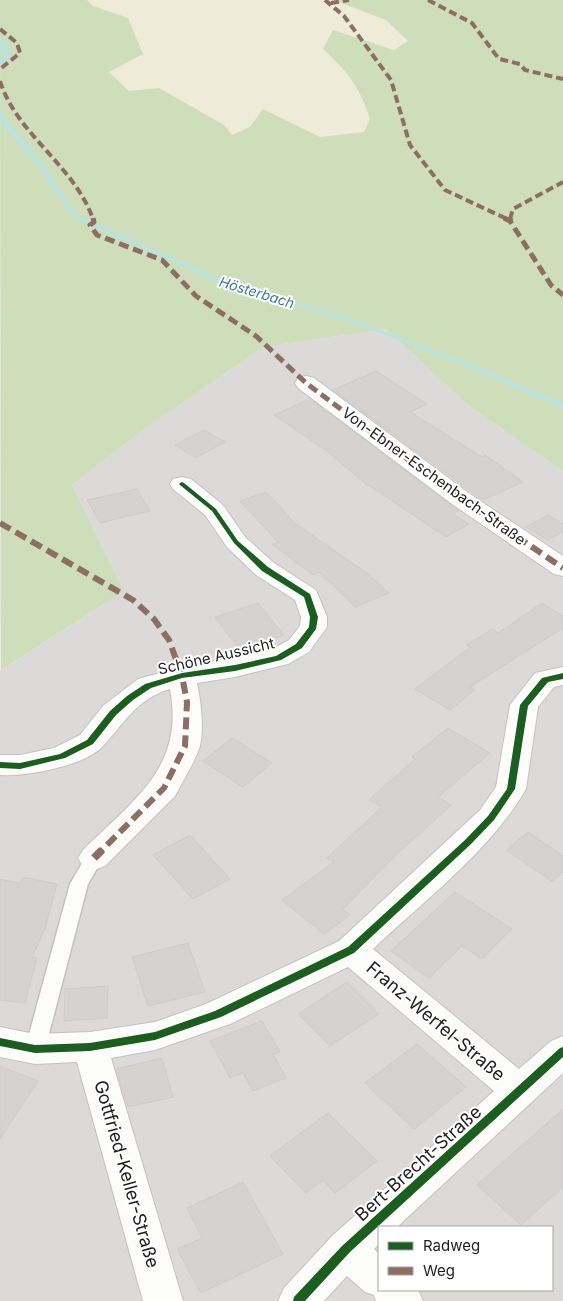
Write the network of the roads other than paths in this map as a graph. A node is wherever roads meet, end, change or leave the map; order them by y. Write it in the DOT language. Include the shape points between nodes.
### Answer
graph roads {
  1 [pos="306,383"];
  2 [pos="182,484"];
  3 [pos="563,568"];
  4 [pos="182,676"];
  5 [pos="563,676"];
  6 [pos="0,765"];
  7 [pos="94,858"];
  8 [pos="351,950"];
  9 [pos="0,1042"];
  10 [pos="90,1047"];
  11 [pos="35,1049"];
  12 [pos="563,1051"];
  13 [pos="520,1091"];
  14 [pos="346,1249"];
  15 [pos="378,1278"];
  16 [pos="392,1291"];
  17 [pos="163,1301"];
  18 [pos="298,1301"];
  19 [pos="403,1301"];
  1 -- 3 [label="street, Von-Ebner-Eschenbach-Straße" via="460,499"];
  2 -- 4 [label="street, Schöne Aussicht" via="214,510 236,542 265,569 307,596 314,617 313,628 299,646 278,658"];
  4 -- 6 [label="street, Schöne Aussicht" via="148,686 130,698 90,742 62,756 20,766"];
  4 -- 7 [label="street" via="186,702 185,746 164,788"];
  5 -- 8 [label="street" via="545,680 524,705 511,789 491,818"];
  7 -- 11 [label="lane" via="79,884"];
  8 -- 10 [label="street" via="218,1014 154,1036"];
  8 -- 13 [label="street, Franz-Werfel-Straße"];
  9 -- 11 [label="street"];
  10 -- 11 [label="street"];
  10 -- 17 [label="street, Gottfried-Keller-Straße"];
  12 -- 13 [label="street, Bert-Brecht-Straße"];
  13 -- 14 [label="street, Bert-Brecht-Straße"];
  14 -- 15 [label="street"];
  14 -- 18 [label="street, Bert-Brecht-Straße"];
  16 -- 19 [label="street"];
}
